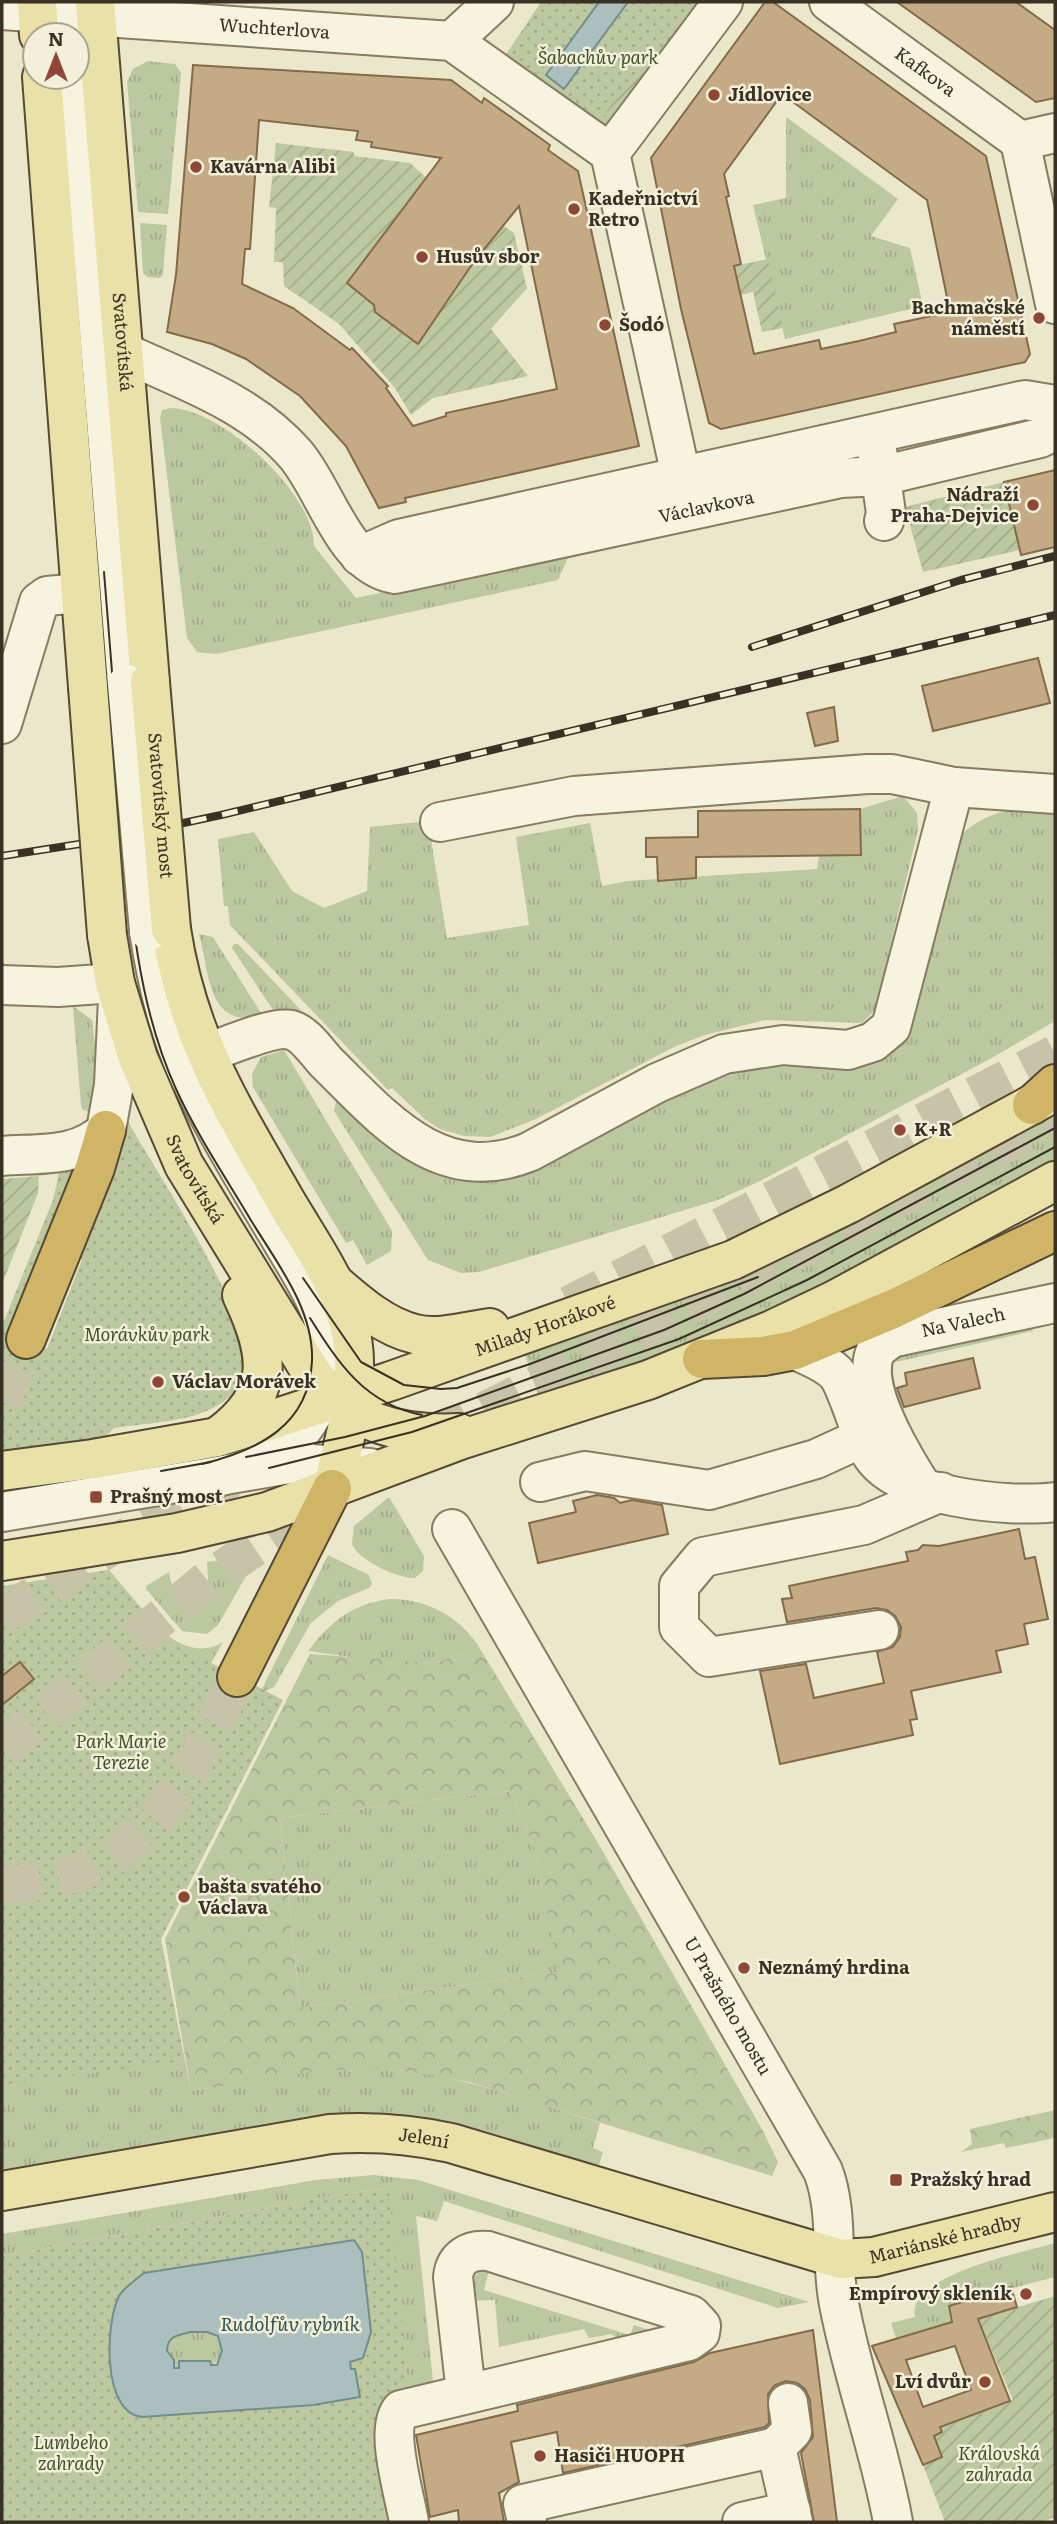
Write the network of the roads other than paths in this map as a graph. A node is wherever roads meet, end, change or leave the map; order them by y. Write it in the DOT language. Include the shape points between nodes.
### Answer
graph roads {
  1 [pos="494,2"];
  2 [pos="723,2"];
  3 [pos="829,2"];
  4 [pos="69,14"];
  5 [pos="452,41"];
  6 [pos="43,91"];
  7 [pos="66,91"];
  8 [pos="81,91"];
  9 [pos="1038,137"];
  10 [pos="610,153"];
  11 [pos="1055,304"];
  12 [pos="123,352"];
  13 [pos="1055,405"];
  14 [pos="1055,431"];
  15 [pos="874,434"];
  16 [pos="984,451"];
  17 [pos="1055,456"];
  18 [pos="681,476"];
  19 [pos="881,476"];
  20 [pos="884,521"];
  21 [pos="360,556"];
  22 [pos="80,593"];
  23 [pos="139,683"];
  24 [pos="88,688"];
  25 [pos="2,724"];
  26 [pos="954,787"];
  27 [pos="1055,794"];
  28 [pos="440,822"];
  29 [pos="160,930"];
  30 [pos="2,985"];
  31 [pos="117,988"];
  32 [pos="204,1054"];
  33 [pos="1047,1094"];
  34 [pos="106,1130"];
  35 [pos="2,1156"];
  36 [pos="184,1165"];
  37 [pos="1055,1181"];
  38 [pos="1055,1231"];
  39 [pos="333,1282"];
  40 [pos="1055,1303"];
  41 [pos="576,1316"];
  42 [pos="26,1339"];
  43 [pos="795,1350"];
  44 [pos="702,1359"];
  45 [pos="335,1400"];
  46 [pos="496,1428"];
  47 [pos="218,1437"];
  48 [pos="863,1437"];
  49 [pos="2,1471"];
  50 [pos="335,1476"];
  51 [pos="208,1479"];
  52 [pos="540,1482"];
  53 [pos="932,1490"];
  54 [pos="2,1497"];
  55 [pos="1055,1503"];
  56 [pos="2,1512"];
  57 [pos="452,1529"];
  58 [pos="2,1561"];
  59 [pos="879,1630"];
  60 [pos="237,1677"];
  61 [pos="2,2192"];
  62 [pos="1055,2212"];
  63 [pos="834,2259"];
  64 [pos="466,2393"];
  65 [pos="788,2403"];
  66 [pos="776,2447"];
  67 [pos="792,2517"];
  68 [pos="410,2522"];
  69 [pos="527,2522"];
  70 [pos="742,2522"];
  71 [pos="894,2522"];
  1 -- 5 [label="street"];
  2 -- 10 [label="street"];
  3 -- 9 [label="street, Kafkova"];
  4 -- 5 [label="street, Wuchterlova"];
  4 -- 12 [label="main road, Svatovítská"];
  5 -- 10 [label="street"];
  6 -- 22 [label="main road"];
  7 -- 24 [label="street" via="104,572"];
  8 -- 23 [label="street"];
  9 -- 11 [label="street"];
  10 -- 18 [label="street"];
  12 -- 21 [label="street" via="239,406 279,438 312,477"];
  12 -- 23 [label="main road, Svatovítská"];
  13 -- 15 [label="street, Václavkova" via="1025,400"];
  14 -- 16 [label="street, Václavkova"];
  15 -- 18 [label="street, Václavkova"];
  15 -- 19 [label="street"];
  16 -- 17 [label="street" via="996,470 1011,471"];
  16 -- 19 [label="street, Václavkova"];
  18 -- 21 [label="street, Václavkova" via="400,538"];
  19 -- 20 [label="street"];
  19 -- 21 [label="street, Václavkova" via="841,478 404,573 377,569"];
  22 -- 24 [label="main road"];
  22 -- 25 [label="street" via="47,596 39,602"];
  23 -- 29 [label="main road, Svatovítský most, bridge"];
  24 -- 31 [label="main road, Svatovítská, bridge" via="107,935"];
  26 -- 27 [label="street"];
  26 -- 28 [label="street" via="892,774 868,774 574,796"];
  26 -- 32 [label="street" via="891,1027 873,1042 848,1050 783,1045 724,1054 657,1083 529,1152 480,1162 440,1157 414,1142 295,1031 279,1030"];
  29 -- 32 [label="main road"];
  29 -- 45 [label="street" via="164,1007 189,1076 322,1317"];
  30 -- 31 [label="street"];
  31 -- 34 [label="street" via="114,1085"];
  31 -- 36 [label="main road, Svatovítská" via="149,1089"];
  32 -- 39 [label="main road"];
  33 -- 41 [label="main road, Milady Horákové" via="786,1236 733,1260"];
  34 -- 35 [label="street" via="90,1144 70,1151"];
  34 -- 42 [label="highway"];
  36 -- 45 [label="main road, Svatovítská"];
  36 -- 47 [label="main road" via="263,1350 259,1390 240,1418"];
  37 -- 44 [label="main road" via="833,1301"];
  38 -- 43 [label="highway" via="893,1309"];
  39 -- 41 [label="main road" via="372,1313 415,1334"];
  39 -- 45 [label="main road" via="352,1340"];
  40 -- 53 [label="street, Na Valech" via="891,1338 876,1350 873,1371 885,1425"];
  41 -- 45 [label="main road, Milady Horákové"];
  43 -- 44 [label="highway"];
  43 -- 48 [label="street" via="819,1360 840,1377"];
  44 -- 46 [label="main road"];
  45 -- 46 [label="main road" via="366,1421 412,1432"];
  45 -- 47 [label="main road, Milady Horákové"];
  45 -- 50 [label="main road"];
  45 -- 51 [label="street" via="271,1458"];
  46 -- 50 [label="main road" via="384,1469"];
  47 -- 49 [label="main road, Milady Horákové"];
  47 -- 54 [label="street" via="161,1471"];
  48 -- 52 [label="street" via="816,1460 709,1490 585,1471"];
  48 -- 53 [label="street" via="871,1455 896,1477"];
  50 -- 51 [label="street" via="296,1463"];
  50 -- 58 [label="main road" via="267,1512"];
  50 -- 60 [label="highway"];
  51 -- 56 [label="street"];
  53 -- 55 [label="street" via="974,1502"];
  53 -- 59 [label="street" via="864,1525 703,1557 678,1586 678,1627 709,1657"];
  57 -- 63 [label="street, U Prašného mostu" via="823,2171 832,2204"];
  61 -- 63 [label="main road, Jelení" via="330,2134 386,2133 480,2151"];
  62 -- 63 [label="main road, Mariánské hradby" via="874,2257"];
  63 -- 71 [label="street, U Prašného mostu" via="855,2381"];
  64 -- 64 [label="street" via="689,2341 700,2333 701,2326 691,2315 488,2251 473,2251 457,2263 453,2277"];
  64 -- 68 [label="street" via="411,2405 396,2416 393,2432"];
  65 -- 66 [label="street" via="792,2431"];
  66 -- 67 [label="street"];
  66 -- 69 [label="street" via="523,2504"];
  67 -- 70 [label="street"];
}
